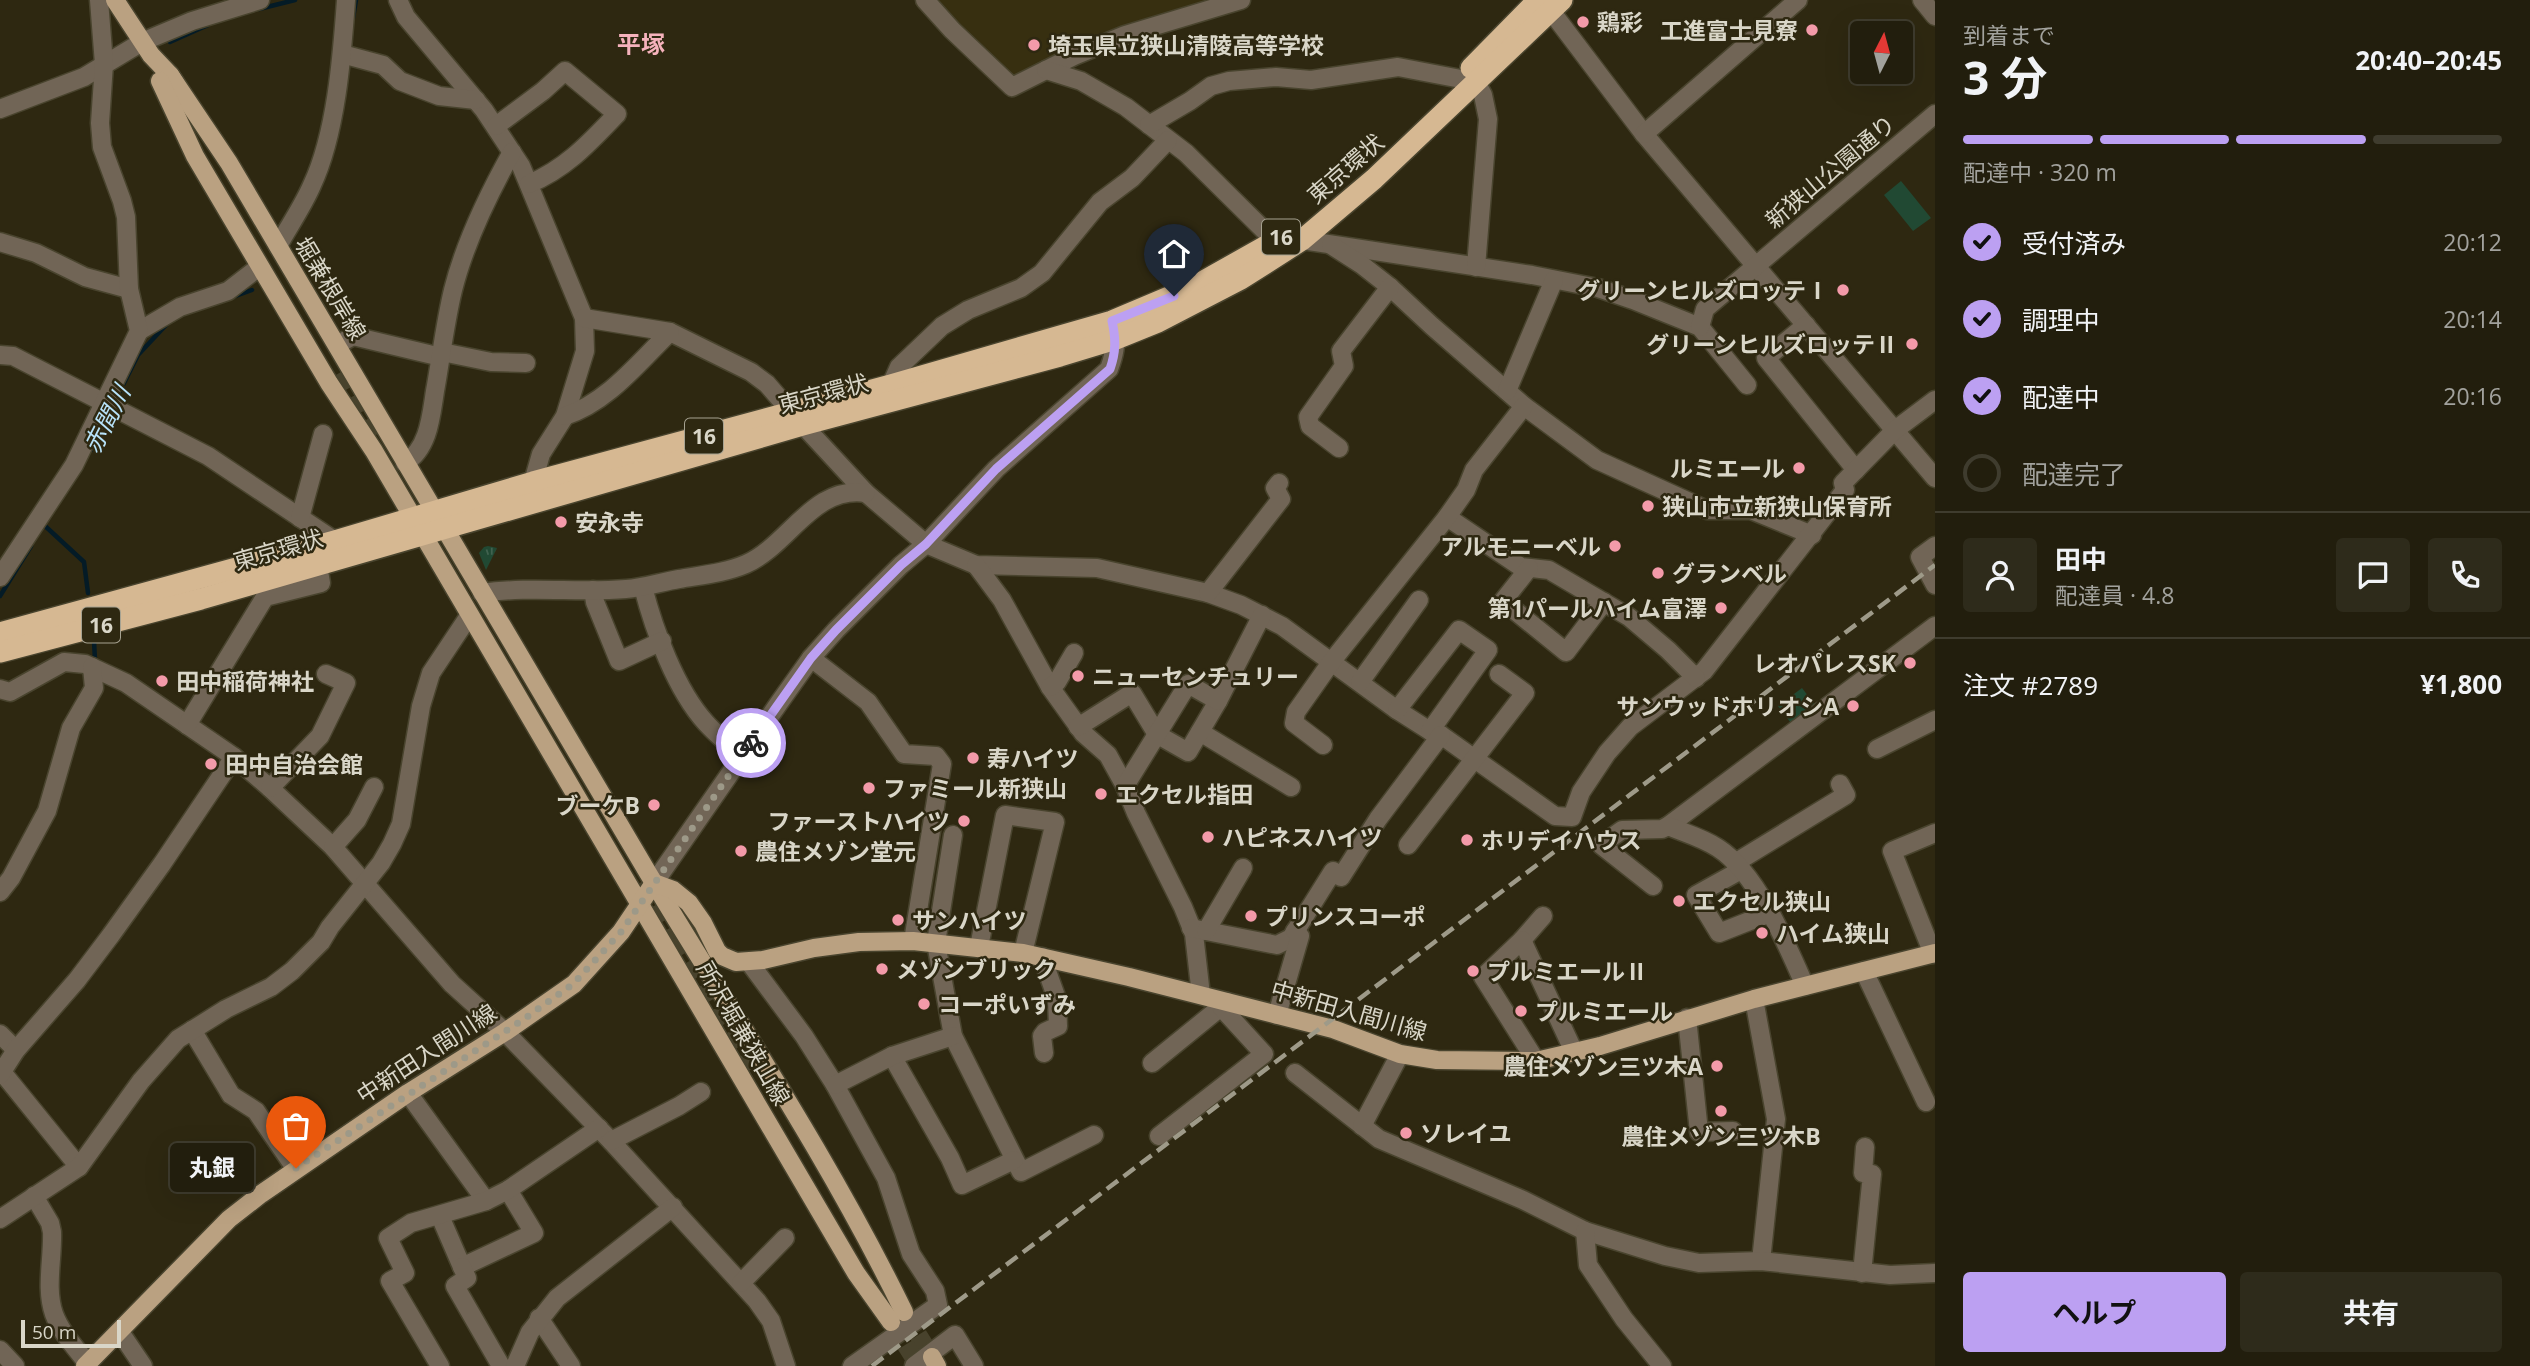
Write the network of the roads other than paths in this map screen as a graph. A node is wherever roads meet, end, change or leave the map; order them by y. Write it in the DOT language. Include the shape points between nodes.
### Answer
graph roads {
  1 [pos="99,0"];
  2 [pos="115,0"];
  3 [pos="260,0"];
  4 [pos="346,0"];
  5 [pos="398,0"];
  6 [pos="925,0"];
  7 [pos="1241,0"];
  8 [pos="1798,0"];
  9 [pos="1922,0"];
  10 [pos="1551,3"];
  11 [pos="1935,16"];
  12 [pos="147,49"];
  13 [pos="348,54"];
  14 [pos="1046,70"];
  15 [pos="104,73"];
  16 [pos="165,78"];
  17 [pos="1469,80"];
  18 [pos="476,100"];
  19 [pos="0,109"];
  20 [pos="1935,114"];
  21 [pos="1149,125"];
  22 [pos="496,126"];
  23 [pos="1644,134"];
  24 [pos="1168,140"];
  25 [pos="512,152"];
  26 [pos="529,184"];
  27 [pos="1302,240"];
  28 [pos="1275,241"];
  29 [pos="0,242"];
  30 [pos="1331,245"];
  31 [pos="278,246"];
  32 [pos="1756,266"];
  33 [pos="259,267"];
  34 [pos="1476,267"];
  35 [pos="1554,280"];
  36 [pos="1391,286"];
  37 [pos="129,289"];
  38 [pos="584,318"];
  39 [pos="1806,325"];
  40 [pos="1700,327"];
  41 [pos="1114,330"];
  42 [pos="139,331"];
  43 [pos="670,332"];
  44 [pos="337,345"];
  45 [pos="0,355"];
  46 [pos="441,355"];
  47 [pos="526,363"];
  48 [pos="338,374"];
  49 [pos="891,385"];
  50 [pos="1747,385"];
  51 [pos="1507,391"];
  52 [pos="1935,400"];
  53 [pos="110,404"];
  54 [pos="1524,406"];
  55 [pos="565,416"];
  56 [pos="797,419"];
  57 [pos="1895,430"];
  58 [pos="323,434"];
  59 [pos="1339,448"];
  60 [pos="405,463"];
  61 [pos="1856,470"];
  62 [pos="1935,478"];
  63 [pos="533,482"];
  64 [pos="1279,483"];
  65 [pos="866,493"];
  66 [pos="1447,517"];
  67 [pos="300,518"];
  68 [pos="440,520"];
  69 [pos="417,527"];
  70 [pos="1812,535"];
  71 [pos="335,541"];
  72 [pos="926,544"];
  73 [pos="1935,546"];
  74 [pos="318,565"];
  75 [pos="976,565"];
  76 [pos="1529,568"];
  77 [pos="0,577"];
  78 [pos="1935,586"];
  79 [pos="643,587"];
  80 [pos="593,590"];
  81 [pos="482,593"];
  82 [pos="1208,593"];
  83 [pos="1419,600"];
  84 [pos="1604,602"];
  85 [pos="1262,615"];
  86 [pos="469,616"];
  87 [pos="1935,626"];
  88 [pos="0,633"];
  89 [pos="662,641"];
  90 [pos="0,652"];
  91 [pos="1074,653"];
  92 [pos="811,658"];
  93 [pos="1332,661"];
  94 [pos="92,667"];
  95 [pos="326,674"];
  96 [pos="1499,674"];
  97 [pos="1696,678"];
  98 [pos="1360,682"];
  99 [pos="1050,687"];
  100 [pos="0,689"];
  101 [pos="1218,701"];
  102 [pos="1397,710"];
  103 [pos="1935,720"];
  104 [pos="187,725"];
  105 [pos="1078,727"];
  106 [pos="1200,732"];
  107 [pos="1436,733"];
  108 [pos="1158,736"];
  109 [pos="1323,746"];
  110 [pos="1877,749"];
  111 [pos="743,756"];
  112 [pos="234,757"];
  113 [pos="1476,760"];
  114 [pos="1840,784"];
  115 [pos="1125,786"];
  116 [pos="374,787"];
  117 [pos="1291,787"];
  118 [pos="270,788"];
  119 [pos="1668,826"];
  120 [pos="1935,833"];
  121 [pos="953,835"];
  122 [pos="1408,845"];
  123 [pos="333,848"];
  124 [pos="1738,866"];
  125 [pos="1243,868"];
  126 [pos="363,883"];
  127 [pos="654,883"];
  128 [pos="1653,886"];
  129 [pos="0,892"];
  130 [pos="641,903"];
  131 [pos="1770,913"];
  132 [pos="1543,916"];
  133 [pos="1199,929"];
  134 [pos="1295,931"];
  135 [pos="1522,940"];
  136 [pos="913,941"];
  137 [pos="936,943"];
  138 [pos="979,947"];
  139 [pos="1023,953"];
  140 [pos="1934,954"];
  141 [pos="1042,957"];
  142 [pos="747,962"];
  143 [pos="1864,971"];
  144 [pos="1805,986"];
  145 [pos="719,989"];
  146 [pos="1201,995"];
  147 [pos="1754,999"];
  148 [pos="1224,1005"];
  149 [pos="1277,1015"];
  150 [pos="1687,1018"];
  151 [pos="192,1030"];
  152 [pos="505,1032"];
  153 [pos="0,1034"];
  154 [pos="953,1036"];
  155 [pos="16,1050"];
  156 [pos="1574,1052"];
  157 [pos="1044,1053"];
  158 [pos="1400,1054"];
  159 [pos="892,1056"];
  160 [pos="1536,1061"];
  161 [pos="1152,1063"];
  162 [pos="752,1069"];
  163 [pos="1,1073"];
  164 [pos="1295,1073"];
  165 [pos="835,1085"];
  166 [pos="701,1092"];
  167 [pos="408,1093"];
  168 [pos="1926,1102"];
  169 [pos="1362,1126"];
  170 [pos="1733,1131"];
  171 [pos="605,1135"];
  172 [pos="1094,1135"];
  173 [pos="1159,1136"];
  174 [pos="1865,1147"];
  175 [pos="1014,1160"];
  176 [pos="79,1167"];
  177 [pos="296,1168"];
  178 [pos="508,1190"];
  179 [pos="34,1196"];
  180 [pos="486,1201"];
  181 [pos="673,1207"];
  182 [pos="440,1216"];
  183 [pos="0,1220"];
  184 [pos="1585,1231"];
  185 [pos="785,1238"];
  186 [pos="1761,1261"];
  187 [pos="462,1268"];
  188 [pos="1862,1273"];
  189 [pos="1935,1273"];
  190 [pos="741,1283"];
  191 [pos="898,1317"];
  192 [pos="539,1318"];
  193 [pos="120,1332"];
  194 [pos="0,1350"];
  195 [pos="87,1365"];
  196 [pos="15,1366"];
  197 [pos="143,1366"];
  198 [pos="440,1366"];
  199 [pos="501,1366"];
  200 [pos="515,1366"];
  201 [pos="571,1366"];
  202 [pos="786,1366"];
  203 [pos="852,1366"];
  204 [pos="914,1366"];
  205 [pos="974,1366"];
  206 [pos="1662,1366"];
  1 -- 15 [label="street"];
  2 -- 12 [label="main road, 堀兼根岸線"];
  3 -- 12 [label="street" via="192,21"];
  4 -- 13 [label="street"];
  5 -- 18 [label="street" via="406,17"];
  6 -- 14 [label="street" via="1012,86"];
  7 -- 14 [label="street" via="1125,34"];
  8 -- 23 [label="street"];
  9 -- 11 [label="street"];
  10 -- 17 [label="highway, 東京環状 / 16"];
  10 -- 23 [label="street"];
  12 -- 15 [label="street"];
  12 -- 16 [label="main road, 堀兼根岸線"];
  13 -- 18 [label="street" via="383,65 400,81 439,96"];
  13 -- 31 [label="street" via="313,184"];
  14 -- 21 [label="street" via="1081,81"];
  15 -- 19 [label="street"];
  15 -- 37 [label="street" via="102,147 126,217"];
  16 -- 31 [label="main road, 堀兼根岸線" via="229,163"];
  16 -- 33 [label="main road, 堀兼根岸線" via="195,156"];
  16 -- 48 [label="main road, 堀兼根岸線"];
  17 -- 21 [label="street" via="1398,67 1311,80 1229,80 1211,86"];
  17 -- 27 [label="highway, 東京環状 / 16" via="1374,179"];
  17 -- 28 [label="highway, 東京環状 / 16" via="1340,192"];
  17 -- 34 [label="street" via="1483,94 1488,119"];
  18 -- 22 [label="street"];
  20 -- 32 [label="street, 新狭山公園通り"];
  21 -- 24 [label="street"];
  22 -- 25 [label="street"];
  22 -- 26 [label="street" via="565,71 617,114 553,174"];
  23 -- 32 [label="street"];
  24 -- 28 [label="street"];
  24 -- 49 [label="street" via="1132,178 1100,202 1042,273 942,326 900,367"];
  25 -- 26 [label="street"];
  25 -- 46 [label="street" via="467,248 453,289"];
  26 -- 38 [label="street"];
  27 -- 30 [label="street"];
  27 -- 41 [label="highway, 東京環状 / 16" via="1202,301"];
  28 -- 41 [label="highway, 東京環状 / 16"];
  29 -- 37 [label="street"];
  30 -- 34 [label="street"];
  30 -- 36 [label="street"];
  31 -- 44 [label="main road, 堀兼根岸線"];
  32 -- 39 [label="street"];
  32 -- 40 [label="street, 新狭山公園通り" via="1705,309"];
  33 -- 42 [label="street" via="228,291 180,307"];
  33 -- 69 [label="main road, 堀兼根岸線"];
  34 -- 35 [label="street"];
  35 -- 40 [label="street" via="1598,288"];
  35 -- 51 [label="street"];
  36 -- 51 [label="street"];
  36 -- 59 [label="street" via="1341,351 1344,366 1308,416 1310,426"];
  37 -- 42 [label="street"];
  38 -- 43 [label="street"];
  38 -- 55 [label="street" via="585,351"];
  39 -- 57 [label="street"];
  39 -- 61 [label="street" via="1766,358"];
  40 -- 50 [label="street"];
  41 -- 49 [label="highway, 東京環状 / 16"];
  41 -- 56 [label="highway, 東京環状 / 16"];
  41 -- 72 [label="street" via="1110,369 996,469"];
  42 -- 53 [label="street"];
  43 -- 55 [label="street" via="611,390 583,410"];
  43 -- 56 [label="street" via="751,372 786,402"];
  44 -- 46 [label="street" via="353,336"];
  44 -- 60 [label="main road, 堀兼根岸線"];
  45 -- 53 [label="street" via="13,356"];
  46 -- 47 [label="street"];
  46 -- 60 [label="street" via="429,428 415,457"];
  49 -- 56 [label="highway, 東京環状 / 16"];
  51 -- 54 [label="street"];
  52 -- 57 [label="street"];
  53 -- 67 [label="street" via="208,456"];
  53 -- 77 [label="street"];
  54 -- 66 [label="street" via="1474,471"];
  54 -- 70 [label="street" via="1597,460 1661,491 1707,510 1751,510"];
  55 -- 63 [label="street" via="541,454"];
  56 -- 63 [label="highway, 東京環状 / 16"];
  56 -- 65 [label="street"];
  56 -- 68 [label="highway, 東京環状 / 16"];
  57 -- 61 [label="street"];
  57 -- 62 [label="street"];
  58 -- 67 [label="street"];
  60 -- 68 [label="main road, 堀兼根岸線"];
  61 -- 70 [label="street"];
  63 -- 68 [label="highway, 東京環状 / 16"];
  64 -- 82 [label="street" via="1275,488 1281,499"];
  65 -- 72 [label="street"];
  65 -- 79 [label="street" via="842,494 822,503 748,563"];
  66 -- 76 [label="street"];
  66 -- 93 [label="street"];
  67 -- 71 [label="street"];
  68 -- 69 [label="highway, 東京環状 / 16"];
  68 -- 81 [label="main road, 所沢堀兼狭山線"];
  69 -- 71 [label="highway, 東京環状 / 16"];
  69 -- 74 [label="highway, 東京環状 / 16"];
  69 -- 86 [label="main road, 所沢堀兼狭山線"];
  70 -- 97 [label="street"];
  71 -- 88 [label="highway, 東京環状 / 16"];
  72 -- 75 [label="street"];
  72 -- 92 [label="street"];
  73 -- 78 [label="street" via="1920,557"];
  74 -- 90 [label="highway, 東京環状 / 16"];
  74 -- 104 [label="street" via="321,583 265,597"];
  75 -- 82 [label="street" via="1097,568"];
  75 -- 99 [label="street" via="1002,600"];
  76 -- 84 [label="street" via="1549,570"];
  76 -- 84 [label="street" via="1503,601 1566,652"];
  79 -- 80 [label="street"];
  79 -- 89 [label="street"];
  80 -- 81 [label="street"];
  80 -- 89 [label="street" via="619,661"];
  81 -- 127 [label="main road, 所沢堀兼狭山線"];
  82 -- 85 [label="street"];
  83 -- 98 [label="street"];
  84 -- 97 [label="street" via="1629,617"];
  85 -- 93 [label="street"];
  85 -- 101 [label="street"];
  86 -- 126 [label="street" via="430,673 401,824 381,863"];
  86 -- 130 [label="main road, 所沢堀兼狭山線"];
  87 -- 119 [label="street"];
  89 -- 111 [label="street" via="688,699 706,723"];
  91 -- 99 [label="street"];
  92 -- 111 [label="street"];
  92 -- 136 [label="street" via="868,702 904,754 936,756 942,764"];
  93 -- 98 [label="street"];
  93 -- 109 [label="street" via="1296,712 1294,723"];
  94 -- 100 [label="street" via="64,662 9,692"];
  94 -- 104 [label="street" via="127,683"];
  94 -- 129 [label="street" via="94,688 71,728 47,811"];
  95 -- 118 [label="street" via="346,682 325,726"];
  96 -- 113 [label="street" via="1525,693"];
  97 -- 113 [label="street" via="1630,727 1581,792 1572,817 1555,816"];
  98 -- 102 [label="street"];
  99 -- 105 [label="street"];
  101 -- 106 [label="street"];
  101 -- 108 [label="street" via="1188,684"];
  102 -- 107 [label="street"];
  102 -- 107 [label="street" via="1459,630 1488,650"];
  103 -- 110 [label="street"];
  104 -- 112 [label="street"];
  105 -- 108 [label="street" via="1132,693"];
  105 -- 115 [label="street" via="1108,755"];
  106 -- 108 [label="street" via="1188,752"];
  106 -- 117 [label="street"];
  107 -- 113 [label="street"];
  107 -- 134 [label="street" via="1341,877 1333,871"];
  108 -- 115 [label="street"];
  111 -- 127 [label="street"];
  112 -- 118 [label="street"];
  112 -- 155 [label="street" via="111,935"];
  113 -- 122 [label="street"];
  114 -- 124 [label="street" via="1846,795"];
  115 -- 133 [label="street"];
  116 -- 123 [label="street" via="357,820"];
  118 -- 123 [label="street"];
  119 -- 124 [label="street" via="1719,849"];
  119 -- 128 [label="street" via="1622,830 1601,845"];
  120 -- 140 [label="street" via="1892,851"];
  121 -- 137 [label="street"];
  123 -- 126 [label="street"];
  124 -- 131 [label="street"];
  124 -- 131 [label="street" via="1696,895 1719,933"];
  125 -- 133 [label="street"];
  126 -- 151 [label="street" via="321,942 292,971"];
  126 -- 152 [label="street" via="452,984"];
  127 -- 130 [label="main road, 中新田入間川線"];
  127 -- 142 [label="main road" via="689,903 722,956"];
  127 -- 145 [label="main road, 所沢堀兼狭山線"];
  130 -- 152 [label="main road, 中新田入間川線" via="573,984"];
  130 -- 191 [label="main road, 所沢堀兼狭山線" via="856,1273"];
  131 -- 144 [label="street"];
  132 -- 135 [label="street"];
  133 -- 134 [label="street" via="1278,945"];
  133 -- 146 [label="street"];
  134 -- 149 [label="street" via="1300,936"];
  135 -- 156 [label="street"];
  135 -- 160 [label="street" via="1483,977"];
  136 -- 137 [label="main road, 中新田入間川線"];
  136 -- 142 [label="main road, 中新田入間川線" via="859,942"];
  137 -- 138 [label="main road, 中新田入間川線"];
  137 -- 154 [label="street"];
  138 -- 139 [label="main road, 中新田入間川線"];
  138 -- 139 [label="street" via="1005,815 1055,822"];
  139 -- 141 [label="main road, 中新田入間川線"];
  140 -- 143 [label="main road, 中新田入間川線"];
  141 -- 146 [label="main road, 中新田入間川線"];
  141 -- 157 [label="street" via="1057,999 1058,1026 1042,1036"];
  142 -- 145 [label="main road" via="724,975"];
  142 -- 165 [label="street"];
  143 -- 144 [label="main road, 中新田入間川線"];
  143 -- 168 [label="street"];
  144 -- 147 [label="main road, 中新田入間川線"];
  145 -- 191 [label="main road, 所沢堀兼狭山線" via="877,1256"];
  146 -- 148 [label="main road, 中新田入間川線"];
  147 -- 150 [label="main road, 中新田入間川線"];
  147 -- 186 [label="street" via="1776,1119"];
  148 -- 149 [label="main road, 中新田入間川線"];
  148 -- 161 [label="street"];
  148 -- 173 [label="street" via="1264,1054"];
  149 -- 158 [label="main road, 中新田入間川線" via="1333,1029"];
  150 -- 156 [label="main road, 中新田入間川線"];
  150 -- 170 [label="street" via="1699,1132"];
  151 -- 176 [label="street" via="163,1055"];
  151 -- 177 [label="street" via="231,1095 256,1111"];
  152 -- 167 [label="main road, 中新田入間川線"];
  152 -- 171 [label="street"];
  153 -- 155 [label="street"];
  154 -- 159 [label="street"];
  154 -- 175 [label="street"];
  155 -- 163 [label="street"];
  156 -- 160 [label="main road, 中新田入間川線"];
  158 -- 160 [label="main road, 中新田入間川線" via="1437,1060"];
  158 -- 169 [label="street"];
  159 -- 165 [label="street"];
  159 -- 175 [label="street" via="962,1185"];
  162 -- 191 [label="main road, 所沢堀兼狭山線"];
  163 -- 176 [label="street"];
  164 -- 169 [label="street"];
  165 -- 203 [label="street" via="886,1178 911,1254 935,1291 938,1305"];
  166 -- 171 [label="street" via="679,1106"];
  167 -- 177 [label="main road, 中新田入間川線"];
  167 -- 180 [label="street"];
  169 -- 184 [label="street" via="1379,1139"];
  171 -- 178 [label="street"];
  171 -- 181 [label="street"];
  172 -- 175 [label="street" via="1021,1172"];
  174 -- 188 [label="street" via="1863,1173 1872,1174"];
  176 -- 179 [label="street"];
  177 -- 193 [label="main road, 中新田入間川線" via="229,1219"];
  178 -- 180 [label="street"];
  178 -- 187 [label="street" via="534,1233"];
  179 -- 183 [label="street"];
  179 -- 195 [label="street" via="52,1233 54,1313"];
  180 -- 182 [label="street"];
  181 -- 190 [label="street"];
  181 -- 192 [label="street" via="557,1298"];
  182 -- 187 [label="street"];
  182 -- 198 [label="street" via="411,1223 388,1238 405,1273 390,1281"];
  184 -- 186 [label="street" via="1699,1263"];
  184 -- 206 [label="street" via="1588,1265"];
  185 -- 190 [label="street"];
  186 -- 188 [label="street"];
  187 -- 199 [label="street" via="467,1278 455,1286"];
  188 -- 189 [label="street"];
  190 -- 202 [label="street" via="771,1321"];
  192 -- 200 [label="street"];
  192 -- 201 [label="street"];
  193 -- 195 [label="main road, 中新田入間川線"];
  193 -- 197 [label="street"];
  194 -- 196 [label="street"];
  204 -- 205 [label="street" via="956,1335"];
}
